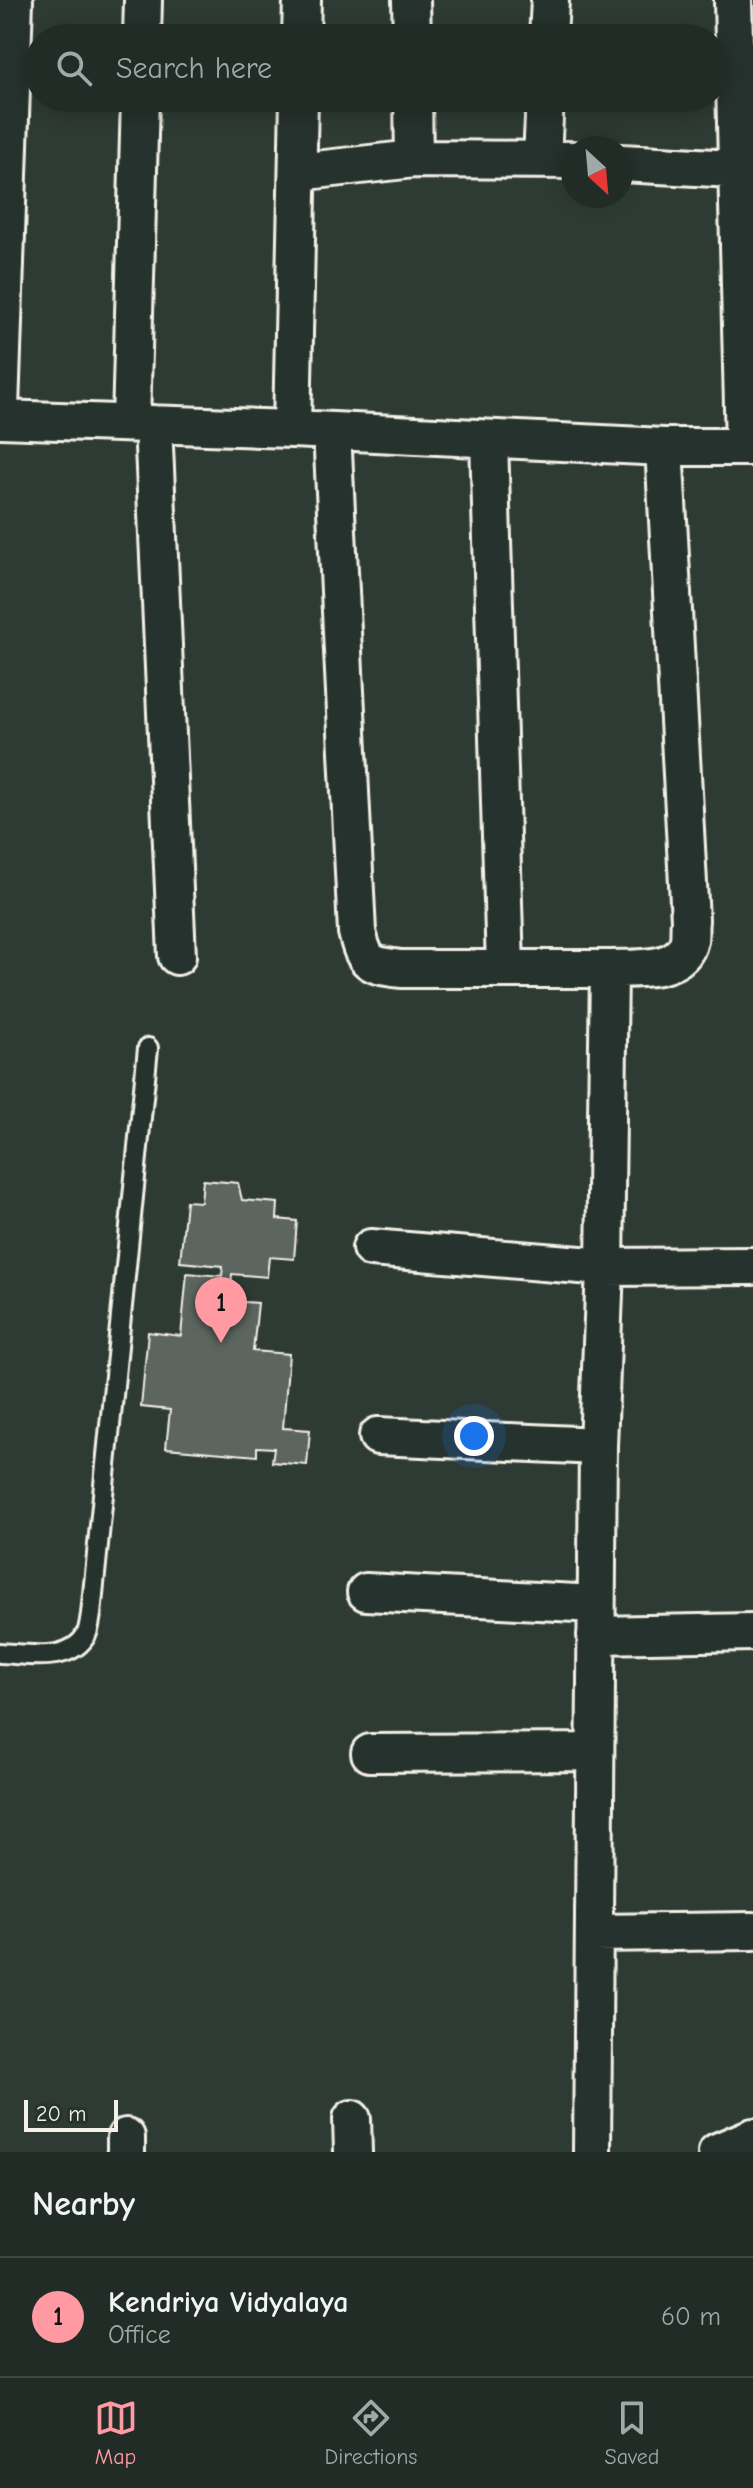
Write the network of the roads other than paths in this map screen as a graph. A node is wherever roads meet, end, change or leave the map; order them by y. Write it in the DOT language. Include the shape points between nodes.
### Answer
graph roads {
  1 [pos="14,0"];
  2 [pos="143,0"];
  3 [pos="302,0"];
  4 [pos="411,0"];
  5 [pos="550,0"];
  6 [pos="733,0"];
  7 [pos="142,24"];
  8 [pos="301,24"];
  9 [pos="412,24"];
  10 [pos="549,24"];
  11 [pos="140,112"];
  12 [pos="299,112"];
  13 [pos="413,112"];
  14 [pos="548,112"];
  15 [pos="414,159"];
  16 [pos="557,159"];
  17 [pos="633,164"];
  18 [pos="745,170"];
  19 [pos="298,172"];
  20 [pos="0,409"];
  21 [pos="0,419"];
  22 [pos="142,424"];
  23 [pos="292,429"];
  24 [pos="332,431"];
  25 [pos="489,440"];
  26 [pos="664,447"];
  27 [pos="749,447"];
  28 [pos="177,956"];
  29 [pos="505,968"];
  30 [pos="609,969"];
  31 [pos="148,1048"];
  32 [pos="371,1248"];
  33 [pos="753,1266"];
  34 [pos="605,1267"];
  35 [pos="378,1436"];
  36 [pos="598,1446"];
  37 [pos="366,1592"];
  38 [pos="596,1620"];
  39 [pos="753,1632"];
  40 [pos="0,1653"];
  41 [pos="595,1752"];
  42 [pos="370,1753"];
  43 [pos="753,1931"];
  44 [pos="594,1933"];
  45 [pos="592,2152"];
  1 -- 20 [label="street"];
  2 -- 7 [label="street"];
  3 -- 8 [label="street"];
  4 -- 9 [label="street"];
  5 -- 10 [label="street"];
  6 -- 18 [label="street"];
  11 -- 22 [label="street"];
  12 -- 19 [label="street"];
  13 -- 15 [label="street"];
  14 -- 16 [label="street"];
  15 -- 16 [label="street"];
  15 -- 19 [label="street"];
  17 -- 18 [label="street"];
  18 -- 27 [label="street"];
  19 -- 23 [label="street"];
  21 -- 22 [label="street"];
  22 -- 23 [label="street"];
  22 -- 28 [label="street"];
  23 -- 24 [label="street"];
  24 -- 25 [label="street"];
  24 -- 29 [label="street" via="357,932 363,955 378,966 401,969"];
  25 -- 26 [label="street"];
  25 -- 29 [label="street"];
  26 -- 27 [label="street"];
  26 -- 30 [label="street" via="688,943 680,957 662,966"];
  29 -- 30 [label="street"];
  30 -- 34 [label="street"];
  31 -- 40 [label="lane" via="86,1635 71,1650"];
  32 -- 34 [label="street"];
  33 -- 34 [label="street"];
  34 -- 36 [label="street"];
  35 -- 36 [label="street"];
  36 -- 38 [label="street"];
  37 -- 38 [label="street"];
  38 -- 39 [label="street"];
  38 -- 41 [label="street"];
  41 -- 42 [label="street"];
  41 -- 44 [label="street"];
  43 -- 44 [label="street"];
  44 -- 45 [label="street"];
}
